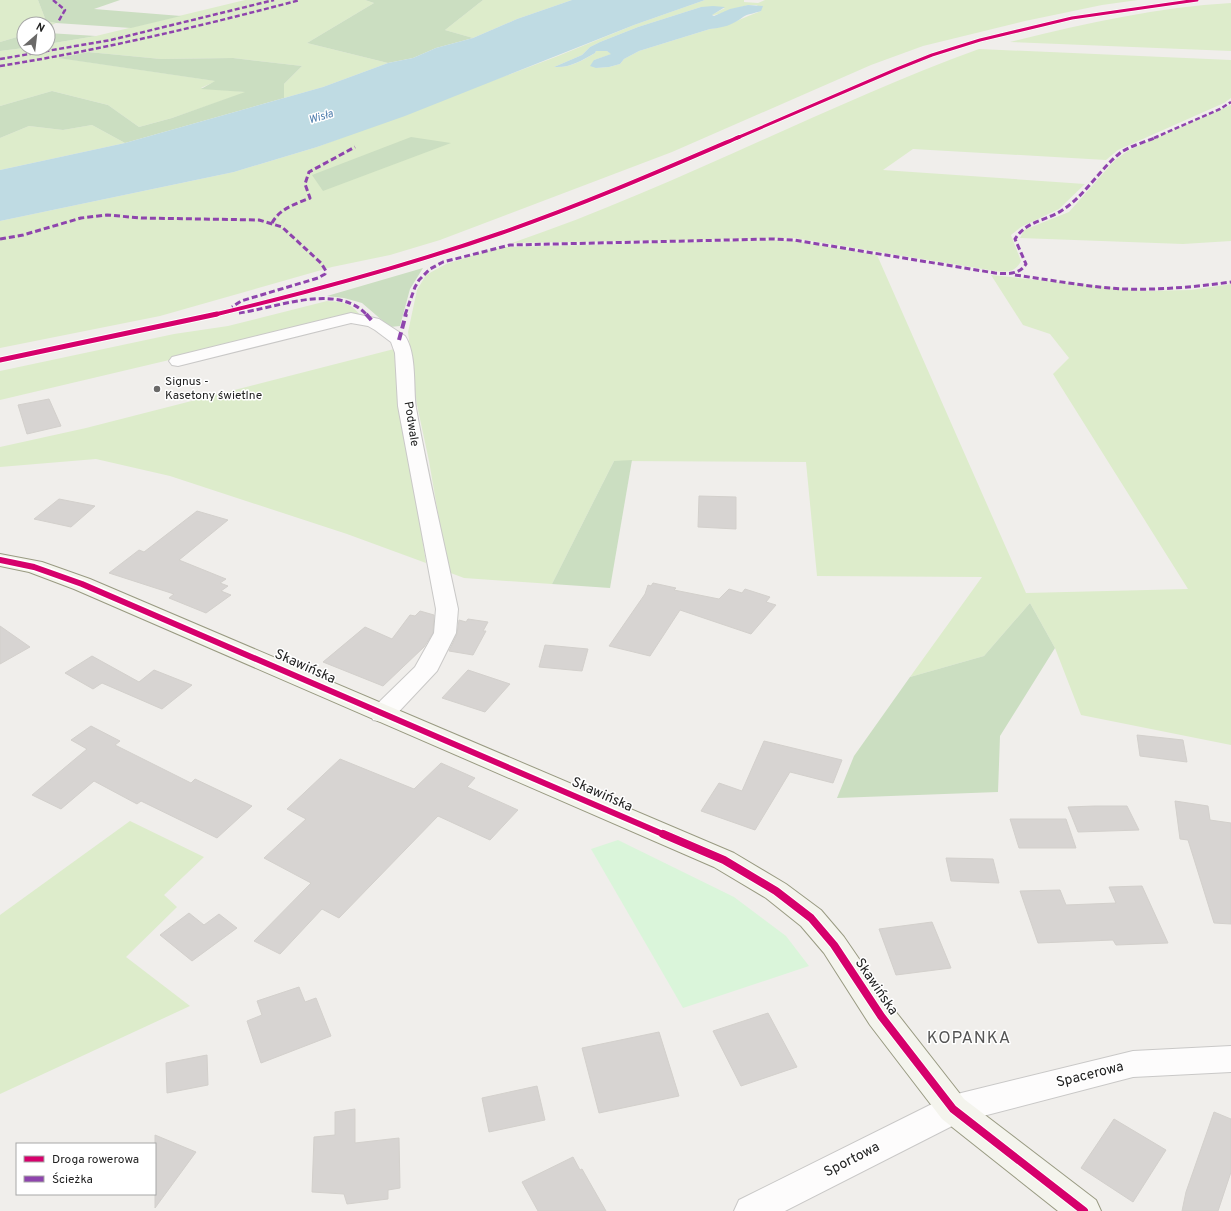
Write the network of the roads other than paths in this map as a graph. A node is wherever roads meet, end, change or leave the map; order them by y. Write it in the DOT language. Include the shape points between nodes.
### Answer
graph roads {
  1 [pos="178,361"];
  2 [pos="0,560"];
  3 [pos="382,714"];
  4 [pos="1231,1059"];
  5 [pos="953,1109"];
  6 [pos="751,1211"];
  7 [pos="1084,1211"];
  1 -- 3 [label="street, Podwale" via="351,318 373,322 399,340 403,353 407,406 419,475 447,609 445,634 425,670"];
  2 -- 3 [label="street, Skawińska" via="34,567 82,584"];
  3 -- 5 [label="street, Skawińska" via="724,860 776,891 811,918 834,945 881,1016"];
  4 -- 5 [label="street, Spacerowa" via="1133,1064"];
  5 -- 6 [label="street, Sportowa"];
  5 -- 7 [label="street, Skawińska"];
}
